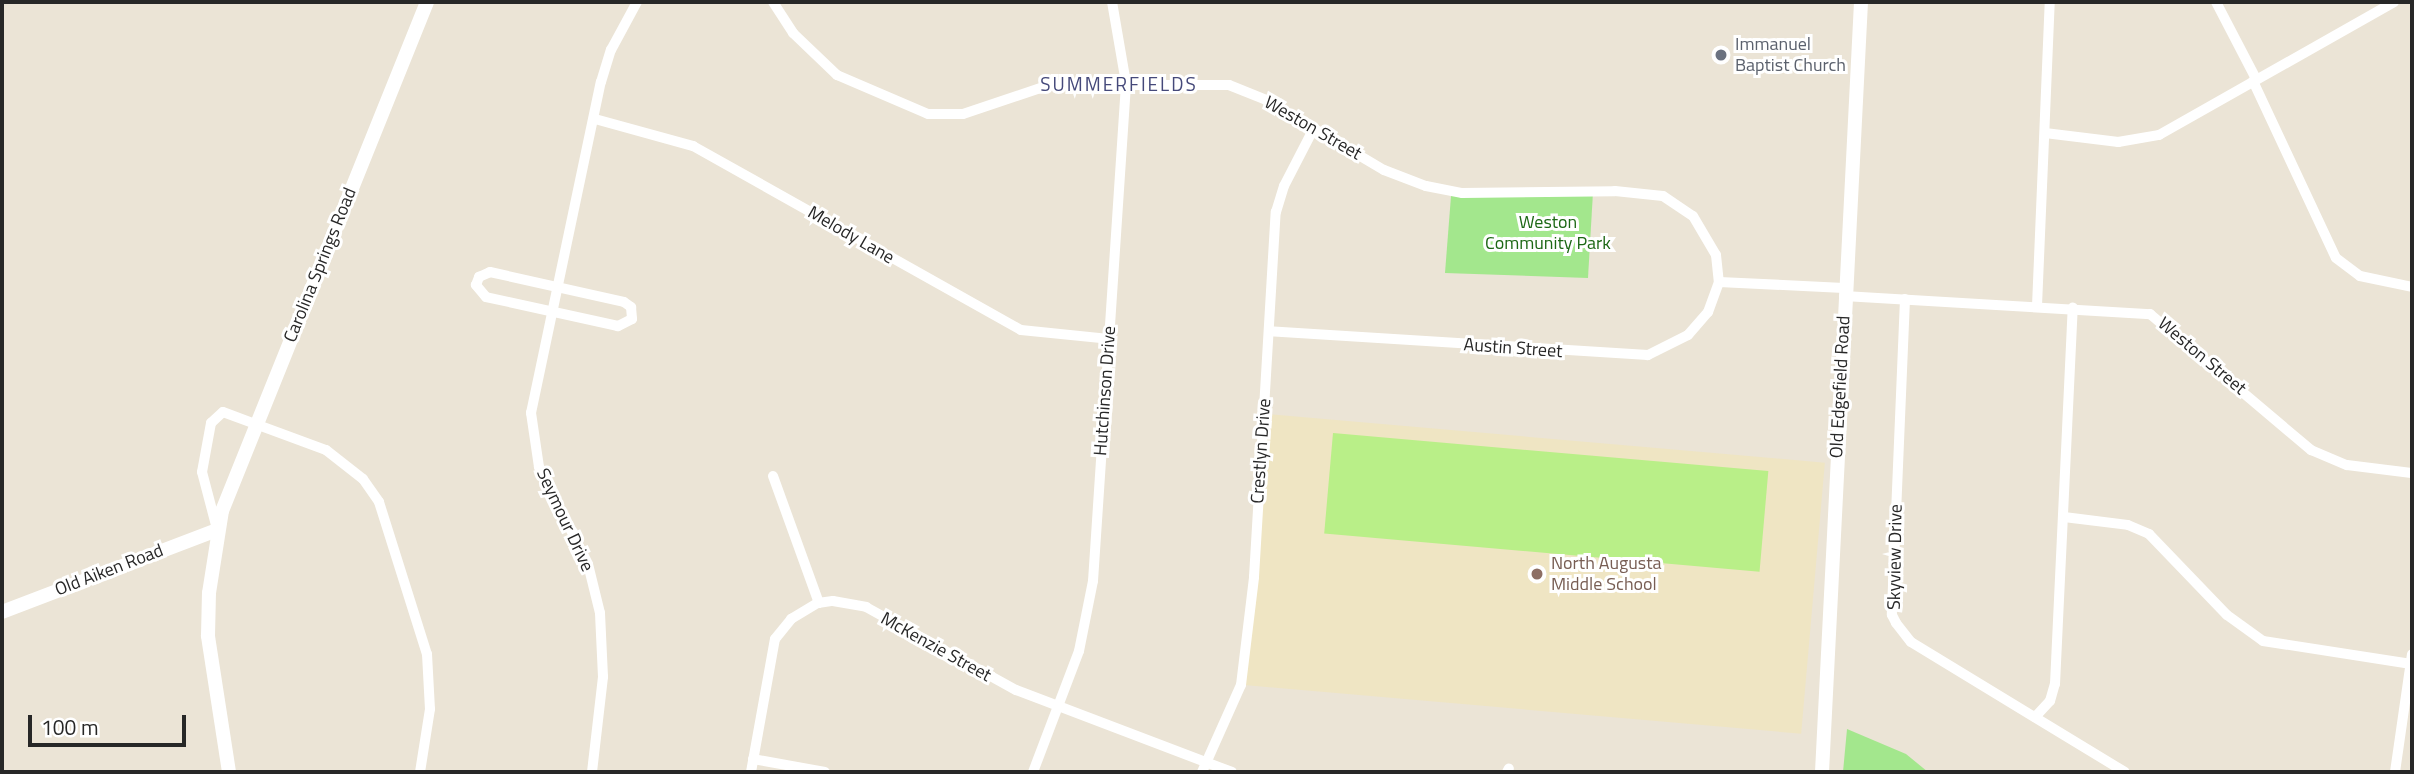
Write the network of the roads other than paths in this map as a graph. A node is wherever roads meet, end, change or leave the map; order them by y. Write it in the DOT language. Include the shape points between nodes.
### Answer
graph roads {
  1 [pos="427,2"];
  2 [pos="637,2"];
  3 [pos="773,2"];
  4 [pos="1112,2"];
  5 [pos="1861,2"];
  6 [pos="2050,2"];
  7 [pos="2216,2"];
  8 [pos="2394,2"];
  9 [pos="2254,80"];
  10 [pos="1126,83"];
  11 [pos="595,119"];
  12 [pos="1314,128"];
  13 [pos="2045,133"];
  14 [pos="1719,282"];
  15 [pos="558,286"];
  16 [pos="2412,287"];
  17 [pos="1844,292"];
  18 [pos="1905,299"];
  19 [pos="2037,306"];
  20 [pos="2073,307"];
  21 [pos="552,310"];
  22 [pos="1270,331"];
  23 [pos="1109,339"];
  24 [pos="256,422"];
  25 [pos="2412,472"];
  26 [pos="773,476"];
  27 [pos="2064,517"];
  28 [pos="218,530"];
  29 [pos="819,603"];
  30 [pos="2,612"];
  31 [pos="2411,659"];
  32 [pos="1057,707"];
  33 [pos="2035,717"];
  34 [pos="753,759"];
  35 [pos="1204,768"];
  36 [pos="229,772"];
  37 [pos="420,772"];
  38 [pos="592,772"];
  39 [pos="751,772"];
  40 [pos="825,772"];
  41 [pos="1033,772"];
  42 [pos="1232,772"];
  43 [pos="1822,772"];
  44 [pos="2124,772"];
  45 [pos="2395,772"];
  1 -- 24 [label="street, Carolina Springs Road"];
  2 -- 11 [label="street, Seymour Drive" via="611,50"];
  3 -- 10 [label="street, Weston Street" via="793,33 837,75 928,114 963,114 1048,85"];
  4 -- 10 [label="street, Hutchinson Drive"];
  5 -- 17 [label="street, Old Edgefield Road"];
  6 -- 13 [label="street"];
  7 -- 9 [label="street"];
  8 -- 9 [label="street"];
  9 -- 13 [label="street" via="2172,130 2146,139 2118,142"];
  9 -- 16 [label="street" via="2336,258 2360,276"];
  10 -- 12 [label="street, Weston Street" via="1229,85 1255,94"];
  10 -- 23 [label="street, Hutchinson Drive"];
  11 -- 15 [label="street, Seymour Drive"];
  11 -- 23 [label="street, Melody Lane" via="693,146 1021,330"];
  12 -- 14 [label="street, Weston Street" via="1384,170 1444,190 1505,194 1631,191 1663,196 1693,216 1707,234"];
  12 -- 22 [label="street, Crestlyn Drive" via="1276,212"];
  13 -- 19 [label="street"];
  14 -- 17 [label="street, Weston Street"];
  14 -- 22 [label="street, Austin Street" via="1713,302 1694,330 1671,346 1637,356"];
  15 -- 21 [label="street, Seymour Drive"];
  15 -- 21 [label="street" via="624,302 633,315 626,326 618,326"];
  15 -- 21 [label="street" via="490,272 477,281 479,293 486,298"];
  17 -- 18 [label="street, Weston Street"];
  17 -- 43 [label="street, Old Edgefield Road"];
  18 -- 19 [label="street, Weston Street"];
  18 -- 33 [label="street, Skyview Drive" via="1892,615 1911,642"];
  19 -- 20 [label="street, Weston Street"];
  20 -- 25 [label="street, Weston Street" via="2150,314 2311,450 2347,465"];
  20 -- 27 [label="street"];
  21 -- 38 [label="street, Seymour Drive" via="531,413 532,438 544,481 588,564 600,614 603,677"];
  22 -- 35 [label="street, Crestlyn Drive" via="1254,577 1241,685"];
  23 -- 32 [label="street, Hutchinson Drive" via="1090,605 1079,651"];
  24 -- 28 [label="street, Carolina Springs Road"];
  24 -- 28 [label="street" via="223,412 211,423 202,472"];
  24 -- 37 [label="street" via="342,459 379,502 427,653 430,709"];
  26 -- 29 [label="street"];
  27 -- 31 [label="street" via="2129,525 2149,534 2227,615 2263,641"];
  27 -- 33 [label="street" via="2055,684 2049,701"];
  28 -- 30 [label="street, Old Aiken Road"];
  28 -- 36 [label="street, Carolina Springs Road" via="208,636"];
  29 -- 32 [label="street, McKenzie Street" via="866,607 983,675"];
  29 -- 34 [label="street" via="791,619 775,639"];
  31 -- 45 [label="street"];
  32 -- 35 [label="street, McKenzie Street"];
  32 -- 41 [label="street, Hutchinson Drive"];
  33 -- 44 [label="street, Skyview Drive"];
  34 -- 39 [label="street"];
  34 -- 40 [label="street"];
  35 -- 42 [label="street, McKenzie Street"];
}
